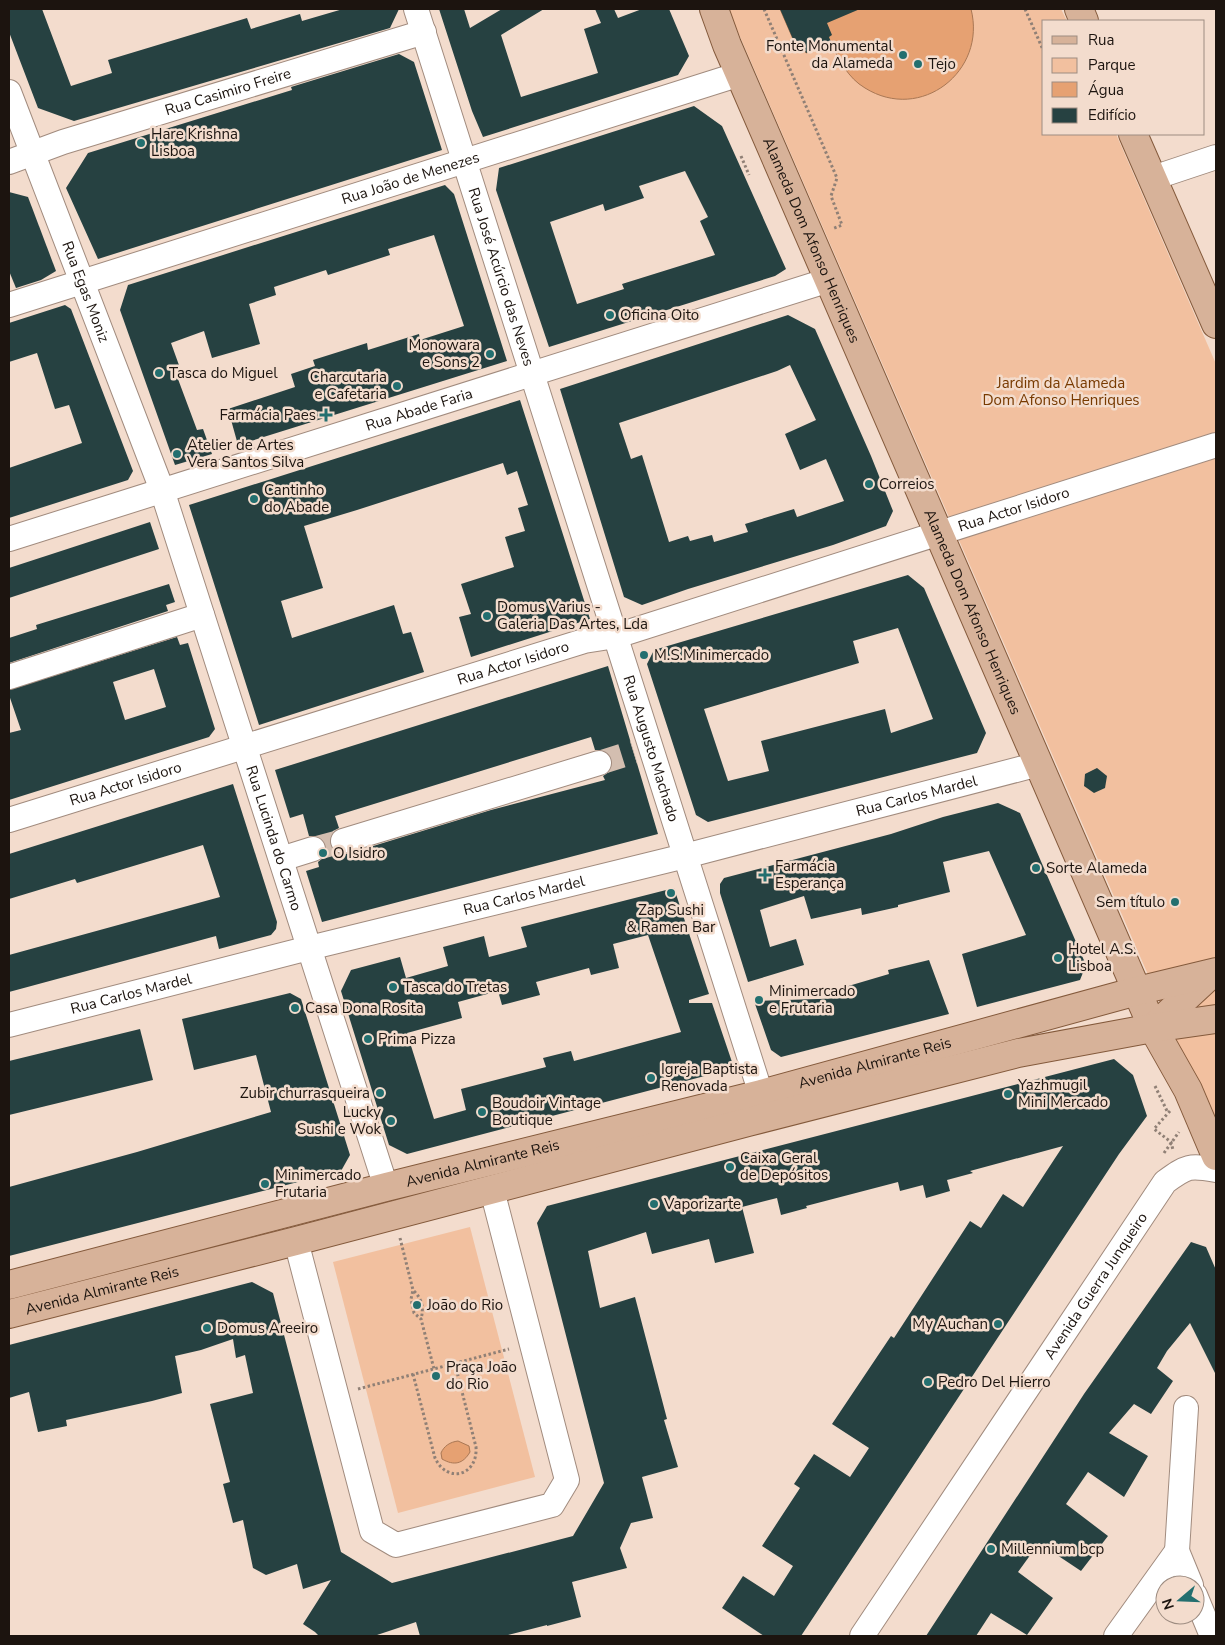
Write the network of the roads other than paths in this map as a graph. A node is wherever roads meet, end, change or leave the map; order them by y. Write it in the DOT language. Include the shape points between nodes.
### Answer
graph roads {
  1 [pos="416,9"];
  2 [pos="714,9"];
  3 [pos="424,32"];
  4 [pos="740,74"];
  5 [pos="9,92"];
  6 [pos="1133,135"];
  7 [pos="32,154"];
  8 [pos="1216,158"];
  9 [pos="465,160"];
  10 [pos="9,162"];
  11 [pos="1152,178"];
  12 [pos="829,280"];
  13 [pos="82,282"];
  14 [pos="9,305"];
  15 [pos="1216,324"];
  16 [pos="532,374"];
  17 [pos="1216,445"];
  18 [pos="162,490"];
  19 [pos="939,533"];
  20 [pos="9,539"];
  21 [pos="202,615"];
  22 [pos="616,636"];
  23 [pos="9,677"];
  24 [pos="244,748"];
  25 [pos="599,763"];
  26 [pos="1039,764"];
  27 [pos="9,820"];
  28 [pos="343,841"];
  29 [pos="313,849"];
  30 [pos="686,856"];
  31 [pos="281,859"];
  32 [pos="310,948"];
  33 [pos="1214,973"];
  34 [pos="1137,992"];
  35 [pos="1216,1019"];
  36 [pos="9,1025"];
  37 [pos="1153,1028"];
  38 [pos="761,1094"];
  39 [pos="748,1122"];
  40 [pos="1216,1156"];
  41 [pos="1216,1170"];
  42 [pos="386,1187"];
  43 [pos="492,1190"];
  44 [pos="396,1225"];
  45 [pos="296,1241"];
  46 [pos="9,1285"];
  47 [pos="9,1314"];
  48 [pos="1186,1408"];
  49 [pos="1177,1551"];
  50 [pos="1187,1575"];
  51 [pos="1205,1619"];
  52 [pos="862,1636"];
  53 [pos="1116,1636"];
  54 [pos="1212,1636"];
  1 -- 3 [label="street, Rua José Acúrcio das Neves"];
  2 -- 4 [label="main road, Alameda Dom Afonso Henriques"];
  3 -- 7 [label="street, Rua Casimiro Freire"];
  3 -- 9 [label="street, Rua José Acúrcio das Neves"];
  4 -- 9 [label="street, Rua João de Menezes"];
  4 -- 12 [label="main road, Alameda Dom Afonso Henriques"];
  5 -- 7 [label="street, Rua Egas Moniz"];
  6 -- 11 [label="main road"];
  7 -- 10 [label="street, Rua Casimiro Freire"];
  7 -- 13 [label="street, Rua Egas Moniz"];
  8 -- 11 [label="street"];
  9 -- 13 [label="street, Rua João de Menezes"];
  9 -- 16 [label="street, Rua José Acúrcio das Neves"];
  11 -- 15 [label="main road"];
  12 -- 16 [label="street, Rua Abade Faria"];
  12 -- 19 [label="main road, Alameda Dom Afonso Henriques"];
  13 -- 14 [label="street, Rua João de Menezes"];
  13 -- 18 [label="street, Rua Egas Moniz"];
  16 -- 18 [label="street, Rua Abade Faria"];
  16 -- 22 [label="street, Rua Augusto Machado"];
  17 -- 19 [label="street, Rua Actor Isidoro"];
  18 -- 20 [label="street, Rua Abade Faria"];
  18 -- 21 [label="street, Rua Lucinda do Carmo"];
  19 -- 22 [label="street, Rua Actor Isidoro"];
  19 -- 26 [label="main road, Alameda Dom Afonso Henriques"];
  21 -- 23 [label="street"];
  21 -- 24 [label="street, Rua Lucinda do Carmo"];
  22 -- 24 [label="street, Rua Actor Isidoro" via="584,641"];
  22 -- 30 [label="street, Rua Augusto Machado" via="643,750"];
  24 -- 27 [label="street, Rua Actor Isidoro"];
  24 -- 31 [label="street, Rua Lucinda do Carmo"];
  25 -- 28 [label="street"];
  26 -- 30 [label="street, Rua Carlos Mardel"];
  26 -- 34 [label="main road, Alameda Dom Afonso Henriques"];
  29 -- 31 [label="street"];
  30 -- 32 [label="street, Rua Carlos Mardel"];
  30 -- 38 [label="street, Rua Augusto Machado"];
  31 -- 32 [label="street, Rua Lucinda do Carmo"];
  32 -- 36 [label="street, Rua Carlos Mardel"];
  32 -- 42 [label="street, Rua Lucinda do Carmo"];
  33 -- 34 [label="main road, Avenida Almirante Reis"];
  33 -- 37 [label="main road"];
  34 -- 37 [label="main road, Alameda Dom Afonso Henriques"];
  34 -- 38 [label="main road, Avenida Almirante Reis"];
  35 -- 37 [label="main road, Avenida Almirante Reis"];
  37 -- 39 [label="main road, Avenida Almirante Reis" via="1018,1053"];
  37 -- 40 [label="main road, Alameda Dom Afonso Henriques" via="1188,1090"];
  38 -- 39 [label="street"];
  38 -- 42 [label="main road, Avenida Almirante Reis"];
  39 -- 43 [label="main road, Avenida Almirante Reis"];
  41 -- 52 [label="street, Avenida Guerra Junqueiro" via="1185,1168 1165,1182"];
  42 -- 44 [label="main road"];
  42 -- 46 [label="main road, Avenida Almirante Reis"];
  43 -- 44 [label="main road, Avenida Almirante Reis"];
  43 -- 45 [label="street" via="567,1480 552,1505 396,1545 372,1531"];
  44 -- 45 [label="main road, Avenida Almirante Reis"];
  45 -- 47 [label="main road, Avenida Almirante Reis"];
  48 -- 49 [label="street"];
  49 -- 50 [label="street"];
  49 -- 53 [label="street"];
  51 -- 54 [label="street"];
}
